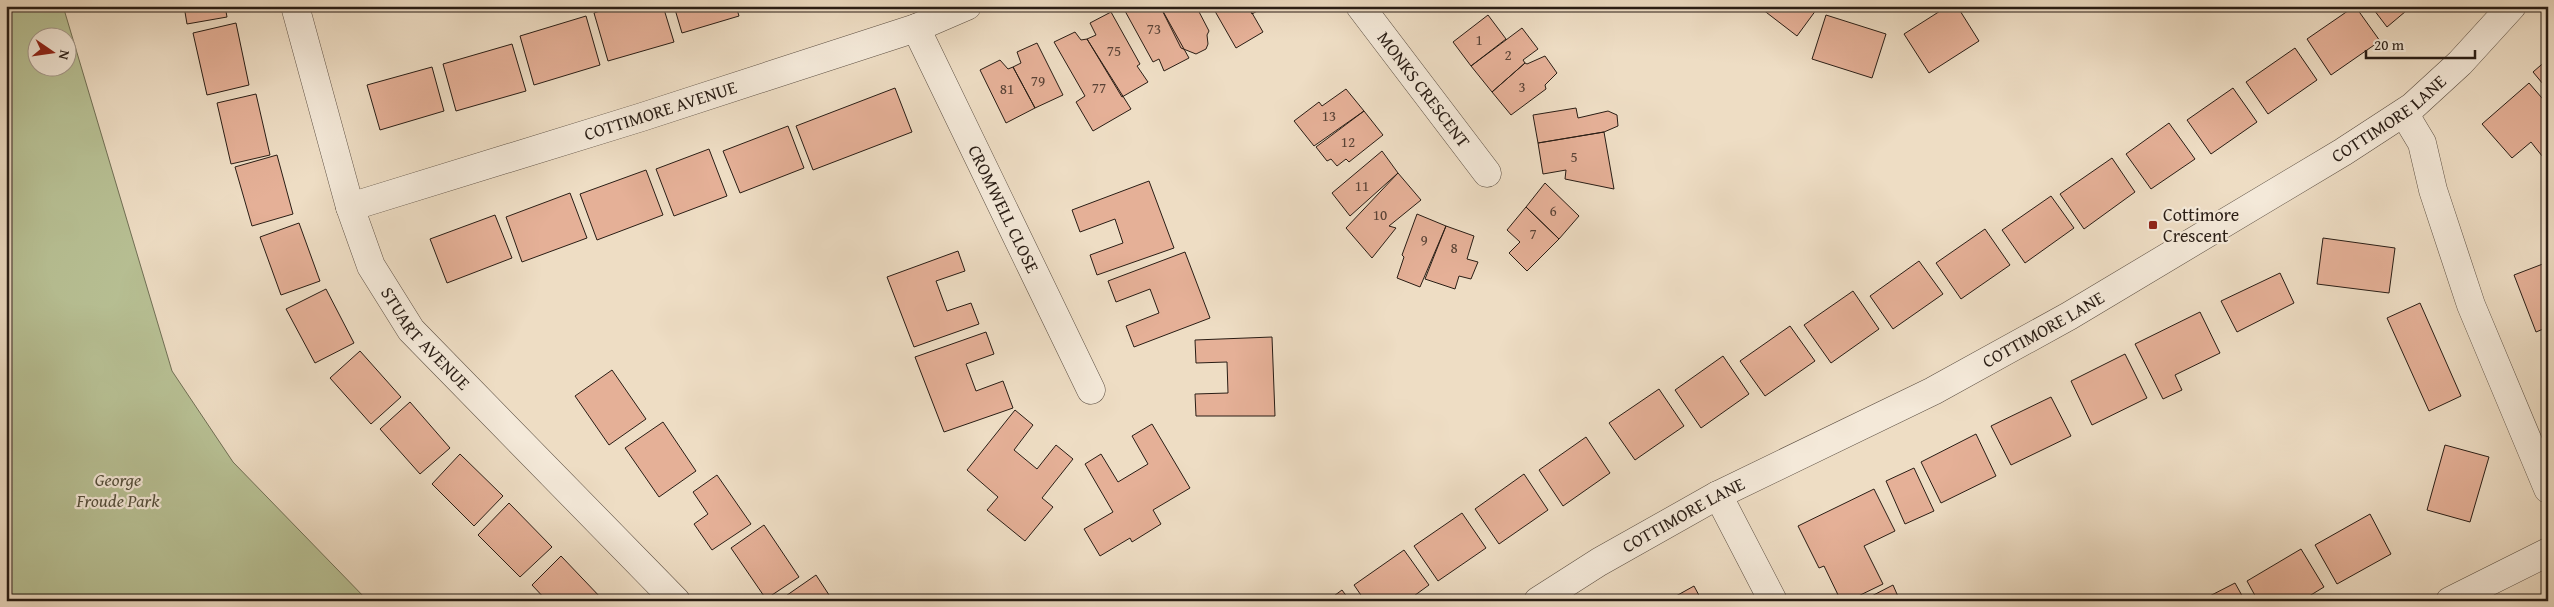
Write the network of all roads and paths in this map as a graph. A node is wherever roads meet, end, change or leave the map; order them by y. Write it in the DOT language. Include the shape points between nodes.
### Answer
graph roads {
  1 [pos="295,6"];
  2 [pos="967,6"];
  3 [pos="1360,6"];
  4 [pos="2506,9"];
  5 [pos="916,28"];
  6 [pos="2404,113"];
  7 [pos="1486,173"];
  8 [pos="350,207"];
  9 [pos="1091,390"];
  10 [pos="2548,489"];
  11 [pos="1718,495"];
  12 [pos="2548,552"];
  13 [pos="676,601"];
  14 [pos="1538,601"];
  15 [pos="1773,601"];
  16 [pos="2450,601"];
  1 -- 8 [label="street, STUART AVENUE"];
  2 -- 5 [label="street, COTTIMORE AVENUE"];
  3 -- 7 [label="street, MONKS CRESCENT"];
  4 -- 6 [label="street, COTTIMORE LANE" via="2460,62"];
  5 -- 8 [label="street, COTTIMORE AVENUE"];
  5 -- 9 [label="street, CROMWELL CLOSE"];
  6 -- 10 [label="street" via="2422,143 2433,190 2471,305"];
  6 -- 11 [label="street, COTTIMORE LANE" via="2052,325 1933,391"];
  8 -- 13 [label="street, STUART AVENUE" via="372,266 411,330"];
  11 -- 14 [label="street, COTTIMORE LANE" via="1599,562"];
  11 -- 15 [label="street"];
  12 -- 16 [label="street"];
}
